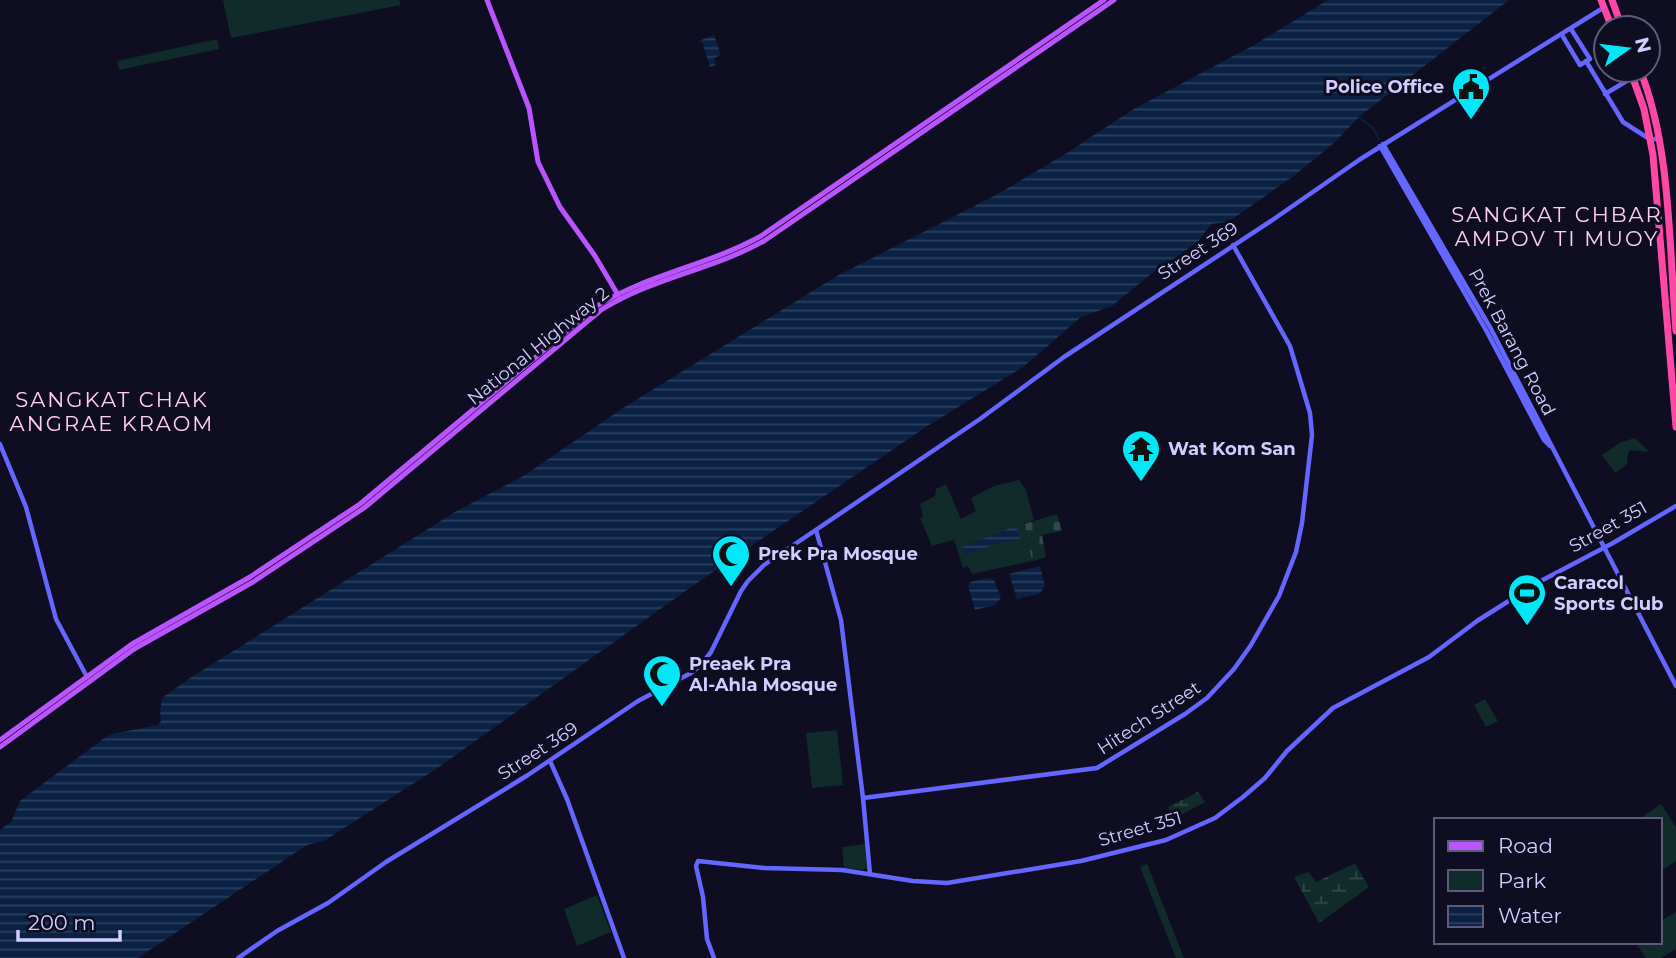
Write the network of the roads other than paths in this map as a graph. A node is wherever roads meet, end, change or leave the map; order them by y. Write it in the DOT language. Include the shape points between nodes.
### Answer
graph roads {
  1 [pos="487,0"];
  2 [pos="1104,0"];
  3 [pos="1114,0"];
  4 [pos="1602,4"];
  5 [pos="1571,29"];
  6 [pos="1562,35"];
  7 [pos="1588,60"];
  8 [pos="1618,84"];
  9 [pos="1636,84"];
  10 [pos="1644,84"];
  11 [pos="1605,94"];
  12 [pos="1655,139"];
  13 [pos="1382,145"];
  14 [pos="782,225"];
  15 [pos="1233,245"];
  16 [pos="618,296"];
  17 [pos="1676,331"];
  18 [pos="1676,427"];
  19 [pos="0,444"];
  20 [pos="1676,506"];
  21 [pos="816,530"];
  22 [pos="1606,547"];
  23 [pos="112,662"];
  24 [pos="87,677"];
  25 [pos="1676,685"];
  26 [pos="0,740"];
  27 [pos="0,747"];
  28 [pos="550,761"];
  29 [pos="863,798"];
  30 [pos="870,875"];
  31 [pos="238,958"];
  32 [pos="624,958"];
  33 [pos="714,958"];
  1 -- 16 [label="main road" via="529,108 538,162 560,207"];
  2 -- 14 [label="main road, National Highway 2"];
  3 -- 14 [label="main road, National Highway 2"];
  4 -- 5 [label="street, Street 369"];
  5 -- 6 [label="street, Street 369"];
  5 -- 7 [label="street"];
  6 -- 7 [label="street" via="1580,65"];
  6 -- 13 [label="street, Street 369"];
  7 -- 11 [label="street"];
  8 -- 11 [label="street"];
  9 -- 12 [label="highway"];
  10 -- 12 [label="highway"];
  11 -- 12 [label="street" via="1623,122"];
  12 -- 17 [label="highway"];
  12 -- 18 [label="highway"];
  13 -- 15 [label="street, Street 369"];
  13 -- 22 [label="street, Prek Barang Road" via="1497,341"];
  14 -- 16 [label="main road, National Highway 2" via="740,247"];
  15 -- 21 [label="street, Street 369"];
  15 -- 29 [label="street, Hitech Street" via="1290,345 1312,435 1296,552 1279,596 1251,645 1207,698 1097,768"];
  16 -- 23 [label="main road, National Highway 2" via="592,310 351,510 250,577 132,644"];
  19 -- 24 [label="street" via="26,507 56,619"];
  20 -- 22 [label="street, Street 351"];
  21 -- 28 [label="street, Street 369" via="748,581 700,666 638,701"];
  21 -- 29 [label="street" via="841,620"];
  22 -- 25 [label="street, Prek Barang Road"];
  22 -- 30 [label="street, Street 351" via="1542,580 1429,657 1333,708 1243,797 1183,834 1081,861 964,881 931,883"];
  23 -- 24 [label="main road, National Highway 2"];
  23 -- 27 [label="main road, National Highway 2"];
  24 -- 26 [label="main road, National Highway 2"];
  28 -- 31 [label="street, Street 369"];
  28 -- 32 [label="street"];
  29 -- 30 [label="street"];
  30 -- 33 [label="street, Street 351" via="698,861 695,866 704,897 707,939"];
}
